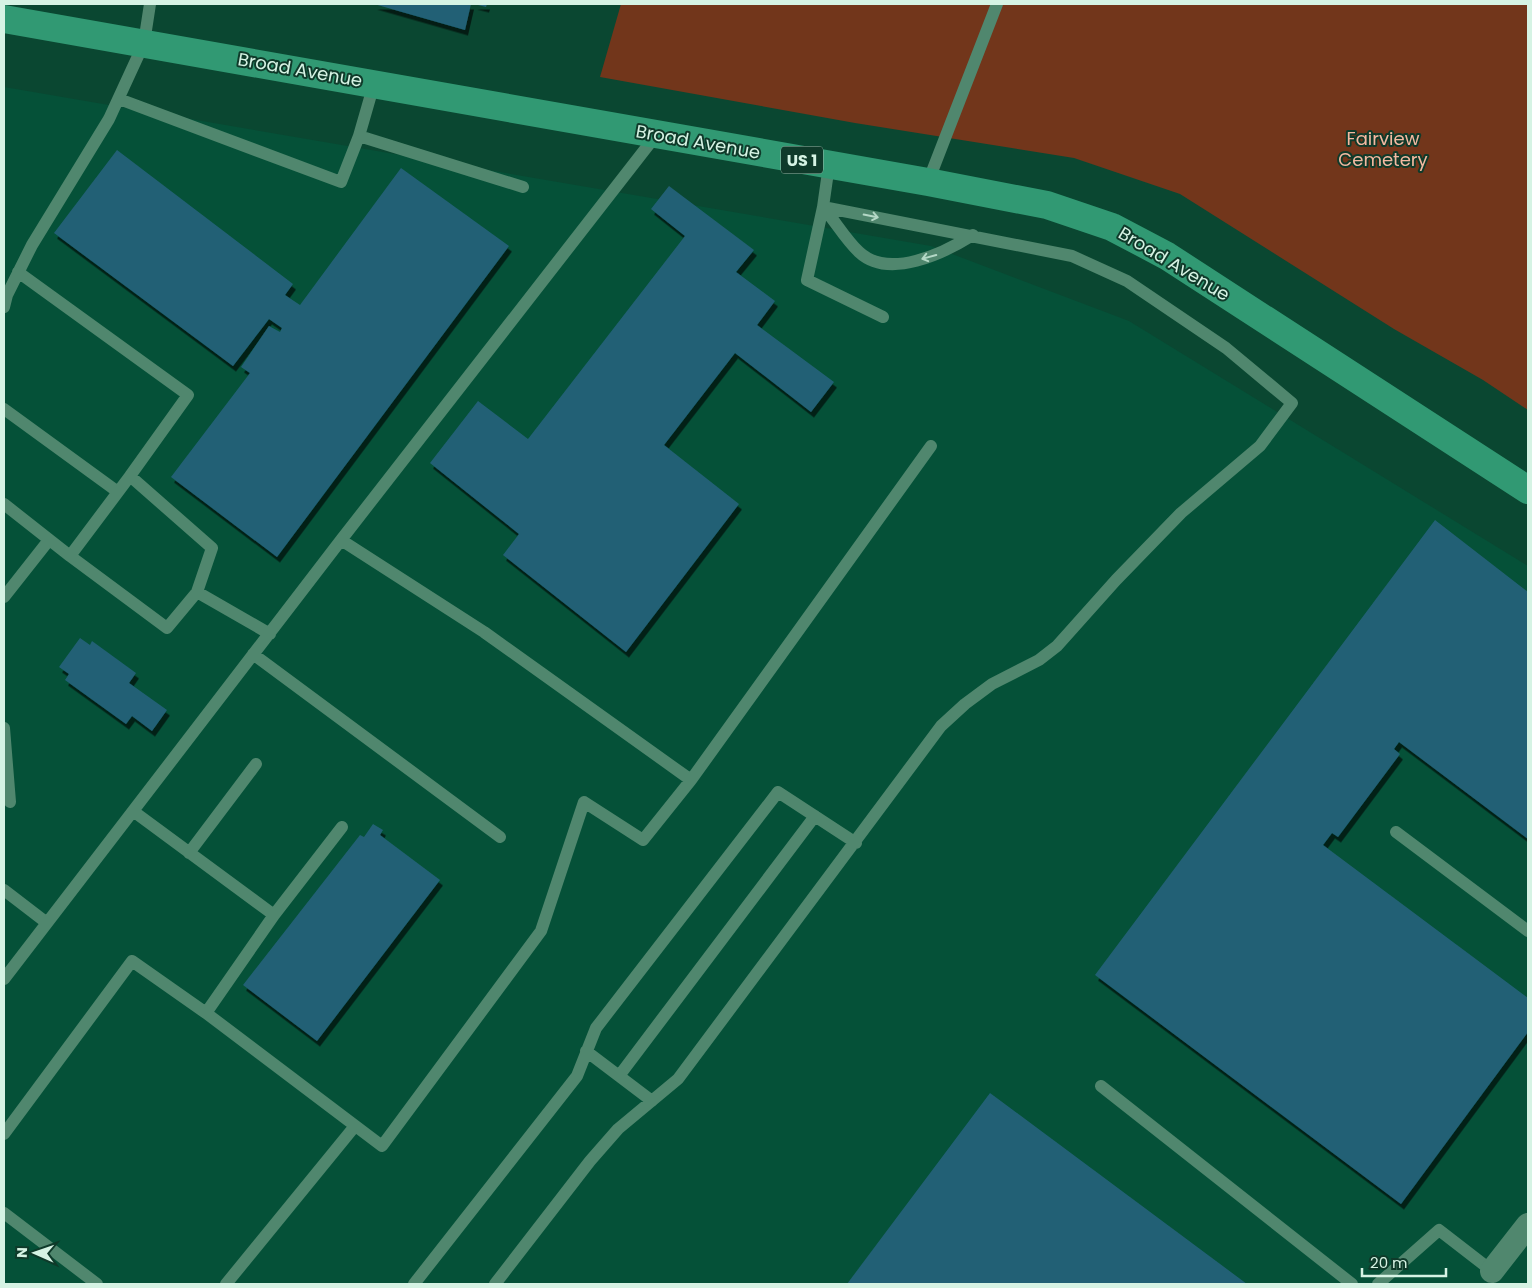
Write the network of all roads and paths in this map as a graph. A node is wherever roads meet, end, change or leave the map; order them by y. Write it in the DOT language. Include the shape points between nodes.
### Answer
graph roads {
  1 [pos="150,4"];
  2 [pos="997,4"];
  3 [pos="4,19"];
  4 [pos="144,43"];
  5 [pos="374,84"];
  6 [pos="119,99"];
  7 [pos="657,134"];
  8 [pos="359,136"];
  9 [pos="829,165"];
  10 [pos="928,182"];
  11 [pos="523,187"];
  12 [pos="823,206"];
  13 [pos="973,235"];
  14 [pos="18,272"];
  15 [pos="4,307"];
  16 [pos="883,317"];
  17 [pos="4,410"];
  18 [pos="932,446"];
  19 [pos="130,476"];
  20 [pos="1528,490"];
  21 [pos="118,492"];
  22 [pos="4,504"];
  23 [pos="48,540"];
  24 [pos="341,540"];
  25 [pos="70,556"];
  26 [pos="197,592"];
  27 [pos="4,597"];
  28 [pos="270,634"];
  29 [pos="254,654"];
  30 [pos="4,728"];
  31 [pos="256,764"];
  32 [pos="691,780"];
  33 [pos="10,802"];
  34 [pos="134,811"];
  35 [pos="815,816"];
  36 [pos="342,827"];
  37 [pos="1396,832"];
  38 [pos="500,836"];
  39 [pos="856,843"];
  40 [pos="189,853"];
  41 [pos="4,890"];
  42 [pos="274,915"];
  43 [pos="47,923"];
  44 [pos="1528,931"];
  45 [pos="4,979"];
  46 [pos="206,1013"];
  47 [pos="586,1051"];
  48 [pos="619,1076"];
  49 [pos="1101,1086"];
  50 [pos="652,1102"];
  51 [pos="355,1126"];
  52 [pos="4,1134"];
  53 [pos="4,1213"];
  54 [pos="1528,1225"];
  55 [pos="1492,1271"];
  56 [pos="98,1284"];
  57 [pos="226,1284"];
  58 [pos="414,1284"];
  59 [pos="495,1284"];
  60 [pos="1352,1284"];
  61 [pos="1378,1284"];
  1 -- 4 [label="lane"];
  2 -- 10 [label="lane"];
  3 -- 4 [label="main road, Broad Avenue / US 1"];
  4 -- 5 [label="main road, Broad Avenue / US 1"];
  4 -- 6 [label="lane"];
  5 -- 7 [label="main road, Broad Avenue / US 1"];
  5 -- 8 [label="lane"];
  6 -- 8 [label="lane" via="340,182"];
  6 -- 14 [label="lane"];
  7 -- 9 [label="main road, Broad Avenue / US 1"];
  7 -- 24 [label="lane"];
  8 -- 11 [label="lane"];
  9 -- 10 [label="main road, Broad Avenue / US 1"];
  9 -- 12 [label="lane"];
  10 -- 20 [label="main road, Broad Avenue / US 1" via="1047,206 1112,227 1167,256"];
  12 -- 13 [label="lane, one-way"];
  13 -- 12 [label="lane, one-way" via="935,256 902,264 876,262 859,252"];
  12 -- 16 [label="lane" via="807,280"];
  13 -- 39 [label="lane" via="1072,256 1126,281 1226,348 1292,403 1260,446 1181,513 1057,646 1039,660 992,684 941,726"];
  14 -- 15 [label="lane"];
  14 -- 19 [label="lane" via="188,395"];
  17 -- 21 [label="lane"];
  18 -- 32 [label="lane"];
  19 -- 21 [label="lane"];
  19 -- 26 [label="lane" via="212,548"];
  21 -- 25 [label="lane"];
  22 -- 23 [label="lane"];
  23 -- 25 [label="lane"];
  23 -- 27 [label="lane"];
  24 -- 28 [label="lane"];
  24 -- 32 [label="lane" via="484,632"];
  25 -- 26 [label="lane" via="167,628"];
  26 -- 28 [label="lane"];
  28 -- 29 [label="lane"];
  29 -- 34 [label="lane"];
  29 -- 38 [label="lane"];
  30 -- 33 [label="lane"];
  31 -- 40 [label="lane"];
  32 -- 51 [label="lane" via="643,840 584,802 541,931 382,1146"];
  34 -- 40 [label="lane"];
  34 -- 43 [label="lane"];
  35 -- 39 [label="lane"];
  35 -- 47 [label="lane" via="778,792 596,1028"];
  35 -- 48 [label="lane"];
  36 -- 42 [label="lane"];
  37 -- 44 [label="lane"];
  39 -- 50 [label="lane" via="678,1079"];
  40 -- 42 [label="lane"];
  41 -- 43 [label="lane"];
  42 -- 46 [label="lane"];
  43 -- 45 [label="lane"];
  46 -- 51 [label="lane"];
  46 -- 52 [label="lane" via="132,961"];
  47 -- 48 [label="lane"];
  47 -- 58 [label="lane" via="577,1076"];
  48 -- 50 [label="lane"];
  49 -- 60 [label="lane"];
  50 -- 59 [label="lane" via="618,1129 590,1161"];
  51 -- 57 [label="lane"];
  53 -- 56 [label="lane"];
  54 -- 55 [label="street"];
  55 -- 61 [label="lane" via="1439,1230"];
}
